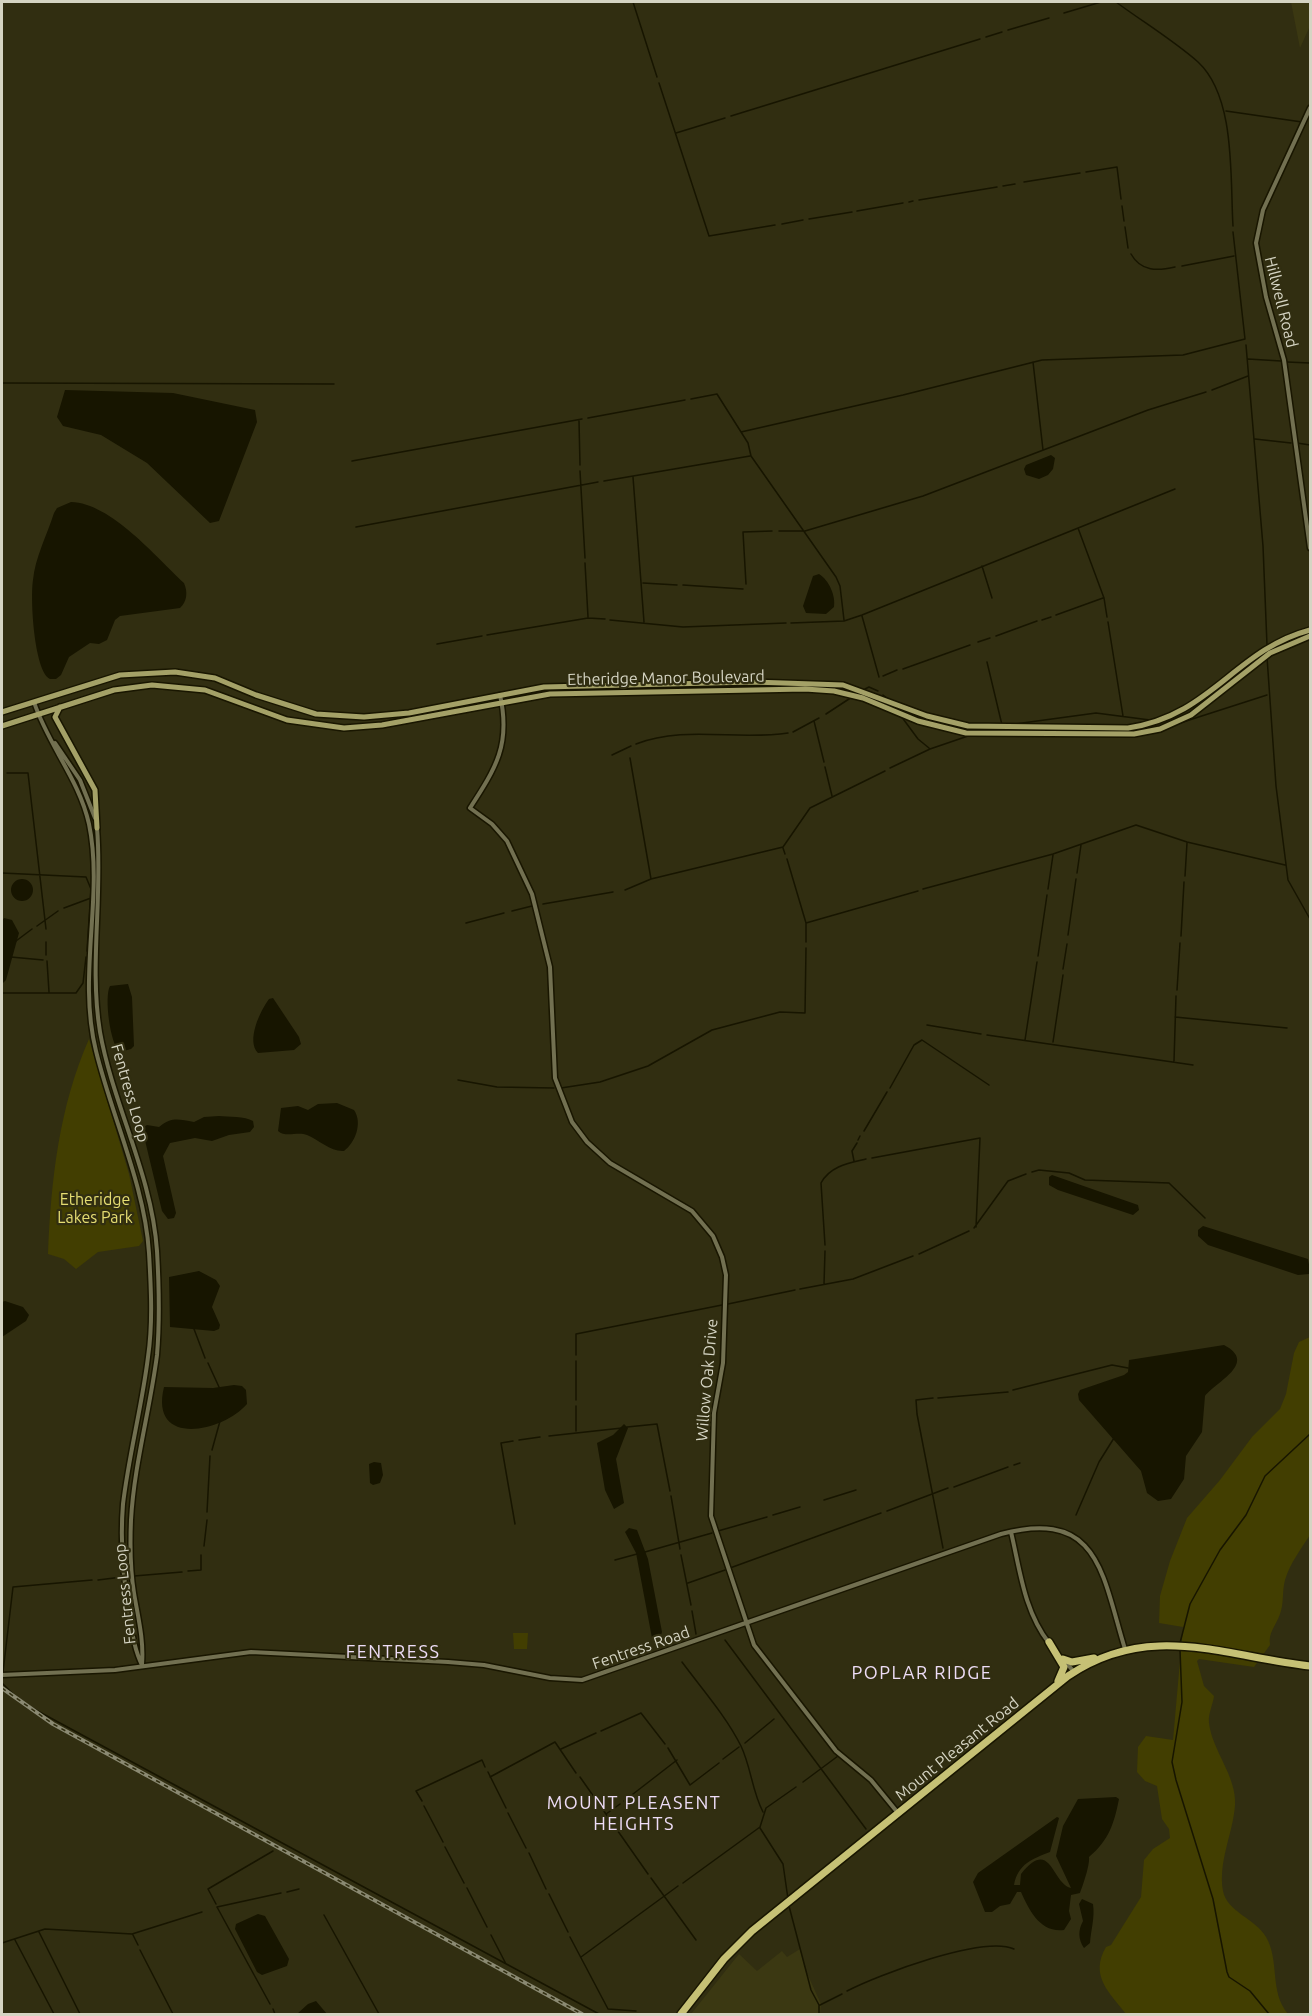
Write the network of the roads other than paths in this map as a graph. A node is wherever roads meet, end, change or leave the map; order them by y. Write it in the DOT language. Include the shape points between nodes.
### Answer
graph roads {
  1 [pos="1311,108"];
  2 [pos="1311,548"];
  3 [pos="1311,630"];
  4 [pos="1311,636"];
  5 [pos="500,698"];
  6 [pos="34,702"];
  7 [pos="61,706"];
  8 [pos="2,712"];
  9 [pos="38,714"];
  10 [pos="2,726"];
  11 [pos="52,740"];
  12 [pos="98,828"];
  13 [pos="1011,1532"];
  14 [pos="747,1623"];
  15 [pos="1049,1642"];
  16 [pos="1125,1649"];
  17 [pos="1099,1657"];
  18 [pos="1063,1659"];
  19 [pos="142,1665"];
  20 [pos="1311,1666"];
  21 [pos="1074,1672"];
  22 [pos="2,1675"];
  23 [pos="1051,1690"];
  24 [pos="898,1814"];
  25 [pos="681,2014"];
  1 -- 2 [label="street, Hillwell Road" via="1263,210 1256,243 1284,360"];
  3 -- 5 [label="main road, Etheridge Manor Boulevard" via="1267,647 1185,710 1128,728 968,726 927,716 843,684 554,686"];
  4 -- 5 [label="main road, Etheridge Manor Boulevard" via="1270,653 1191,715 1160,729 1120,735 966,733 918,721 863,698 817,689 566,693"];
  5 -- 6 [label="main road, Etheridge Manor Boulevard" via="409,713 335,716 316,714 215,678 152,672 96,681"];
  5 -- 7 [label="main road, Etheridge Manor Boulevard" via="382,725 344,728 287,720 220,694 174,685 114,690"];
  5 -- 14 [label="street, Willow Oak Drive" via="504,729 501,753 470,808 507,841 532,894 550,968 555,1078 572,1122 609,1163 692,1211 713,1236 722,1257 726,1275 723,1363 714,1413 711,1516"];
  6 -- 8 [label="main road, Etheridge Manor Boulevard"];
  6 -- 9 [label="street, Fentress Loop"];
  7 -- 9 [label="main road, Etheridge Manor Boulevard"];
  7 -- 12 [label="main road" via="55,717 95,790"];
  9 -- 10 [label="main road, Etheridge Manor Boulevard"];
  9 -- 11 [label="street, Fentress Loop"];
  11 -- 12 [label="street, Fentress Loop" via="88,795"];
  11 -- 19 [label="street, Fentress Loop" via="73,779 89,824 92,854 87,980 92,1031 136,1185 149,1249 149,1356 123,1504 122,1539 128,1605 136,1654"];
  12 -- 19 [label="street, Fentress Loop" via="99,1021 108,1066 145,1187 157,1248 156,1356 131,1517 131,1569 144,1650"];
  13 -- 14 [label="street, Fentress Road"];
  13 -- 15 [label="street" via="1029,1608"];
  13 -- 16 [label="street, Fentress Road" via="1056,1529 1073,1536 1089,1550 1103,1576"];
  14 -- 19 [label="street, Fentress Road" via="582,1680 458,1663 276,1652 241,1652"];
  14 -- 24 [label="street, Willow Oak Drive" via="759,1652 836,1750 871,1780"];
  15 -- 18 [label="street"];
  15 -- 23 [label="highway" via="1064,1668"];
  16 -- 17 [label="highway, Mount Pleasant Road"];
  16 -- 20 [label="highway, Mount Pleasant Road" via="1196,1648"];
  17 -- 18 [label="highway" via="1072,1662"];
  17 -- 21 [label="highway, Mount Pleasant Road"];
  18 -- 21 [label="street"];
  19 -- 22 [label="street, Fentress Road"];
  21 -- 23 [label="highway, Mount Pleasant Road"];
  23 -- 24 [label="highway, Mount Pleasant Road"];
  24 -- 25 [label="highway, Mount Pleasant Road" via="742,1941"];
}
